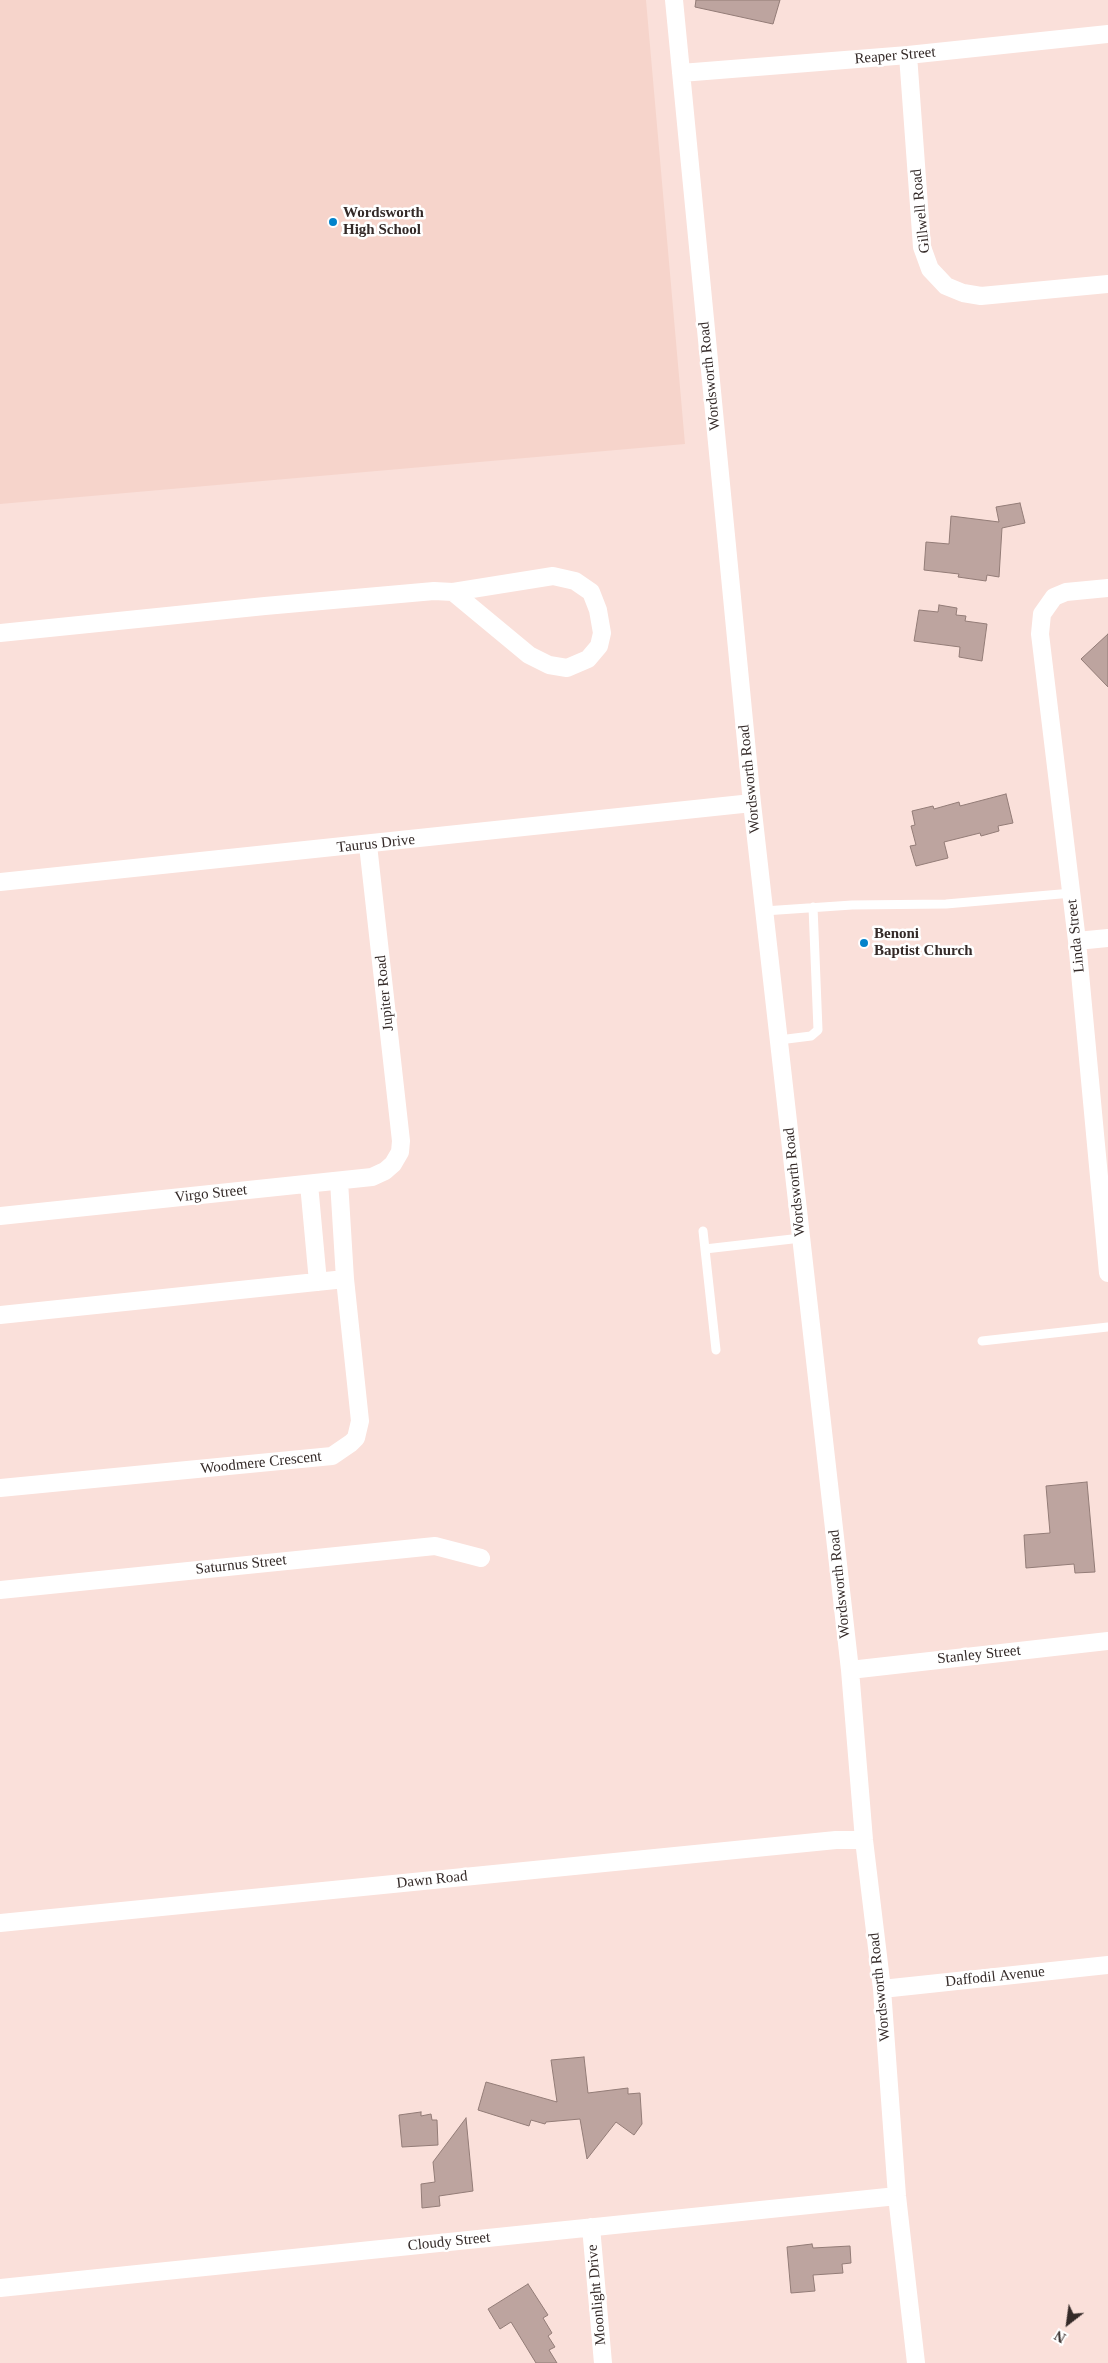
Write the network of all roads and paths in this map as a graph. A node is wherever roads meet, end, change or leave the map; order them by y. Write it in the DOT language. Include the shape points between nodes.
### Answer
graph roads {
  1 [pos="674,0"];
  2 [pos="1108,34"];
  3 [pos="908,55"];
  4 [pos="681,73"];
  5 [pos="1108,284"];
  6 [pos="1108,588"];
  7 [pos="453,592"];
  8 [pos="0,633"];
  9 [pos="752,804"];
  10 [pos="368,845"];
  11 [pos="0,882"];
  12 [pos="1072,893"];
  13 [pos="812,907"];
  14 [pos="764,911"];
  15 [pos="1108,938"];
  16 [pos="1077,941"];
  17 [pos="779,1040"];
  18 [pos="401,1141"];
  19 [pos="339,1181"];
  20 [pos="309,1184"];
  21 [pos="0,1216"];
  22 [pos="703,1230"];
  23 [pos="801,1238"];
  24 [pos="705,1249"];
  25 [pos="1108,1273"];
  26 [pos="345,1280"];
  27 [pos="318,1282"];
  28 [pos="0,1315"];
  29 [pos="1108,1327"];
  30 [pos="982,1340"];
  31 [pos="716,1350"];
  32 [pos="0,1488"];
  33 [pos="481,1558"];
  34 [pos="0,1590"];
  35 [pos="1108,1641"];
  36 [pos="850,1670"];
  37 [pos="864,1840"];
  38 [pos="0,1923"];
  39 [pos="1108,1965"];
  40 [pos="882,1989"];
  41 [pos="898,2196"];
  42 [pos="591,2228"];
  43 [pos="0,2288"];
  44 [pos="603,2363"];
  45 [pos="916,2363"];
  1 -- 4 [label="street, Wordsworth Road"];
  2 -- 3 [label="street, Reaper Street"];
  3 -- 4 [label="street, Reaper Street"];
  3 -- 5 [label="street, Gillwell Road" via="922,247 930,269 946,286 981,296"];
  4 -- 9 [label="street, Wordsworth Road"];
  6 -- 12 [label="street, Linda Street" via="1066,592 1049,602 1040,619"];
  7 -- 7 [label="street" via="553,576 575,581 591,592 598,610 602,633 599,646 588,659 568,668 549,665 529,655"];
  7 -- 8 [label="street" via="265,606"];
  9 -- 10 [label="street, Taurus Drive"];
  9 -- 14 [label="street, Wordsworth Road"];
  10 -- 11 [label="street, Taurus Drive"];
  10 -- 18 [label="street, Jupiter Road"];
  12 -- 13 [label="lane" via="946,904"];
  12 -- 16 [label="street, Linda Street"];
  13 -- 14 [label="lane"];
  13 -- 17 [label="lane" via="818,1030 811,1036"];
  14 -- 17 [label="street, Wordsworth Road"];
  15 -- 16 [label="street"];
  16 -- 25 [label="street, Linda Street"];
  17 -- 23 [label="street, Wordsworth Road"];
  18 -- 19 [label="street, Virgo Street" via="394,1164 385,1171 372,1177"];
  19 -- 20 [label="street, Virgo Street"];
  19 -- 26 [label="street, Woodmere Crescent"];
  20 -- 21 [label="street, Virgo Street"];
  20 -- 27 [label="street"];
  22 -- 24 [label="lane"];
  23 -- 24 [label="lane"];
  23 -- 36 [label="street, Wordsworth Road"];
  24 -- 31 [label="lane"];
  26 -- 27 [label="street"];
  26 -- 32 [label="street, Woodmere Crescent" via="360,1422 356,1438 343,1450 332,1456"];
  27 -- 28 [label="street"];
  29 -- 30 [label="lane"];
  33 -- 34 [label="street, Saturnus Street" via="435,1546"];
  35 -- 36 [label="street, Stanley Street"];
  36 -- 37 [label="street, Wordsworth Road"];
  37 -- 38 [label="street, Dawn Road" via="836,1840"];
  37 -- 40 [label="street, Wordsworth Road"];
  39 -- 40 [label="street, Daffodil Avenue"];
  40 -- 41 [label="street, Wordsworth Road"];
  41 -- 42 [label="street, Cloudy Street"];
  41 -- 45 [label="street, Wordsworth Road"];
  42 -- 43 [label="street, Cloudy Street"];
  42 -- 44 [label="street, Moonlight Drive"];
}
